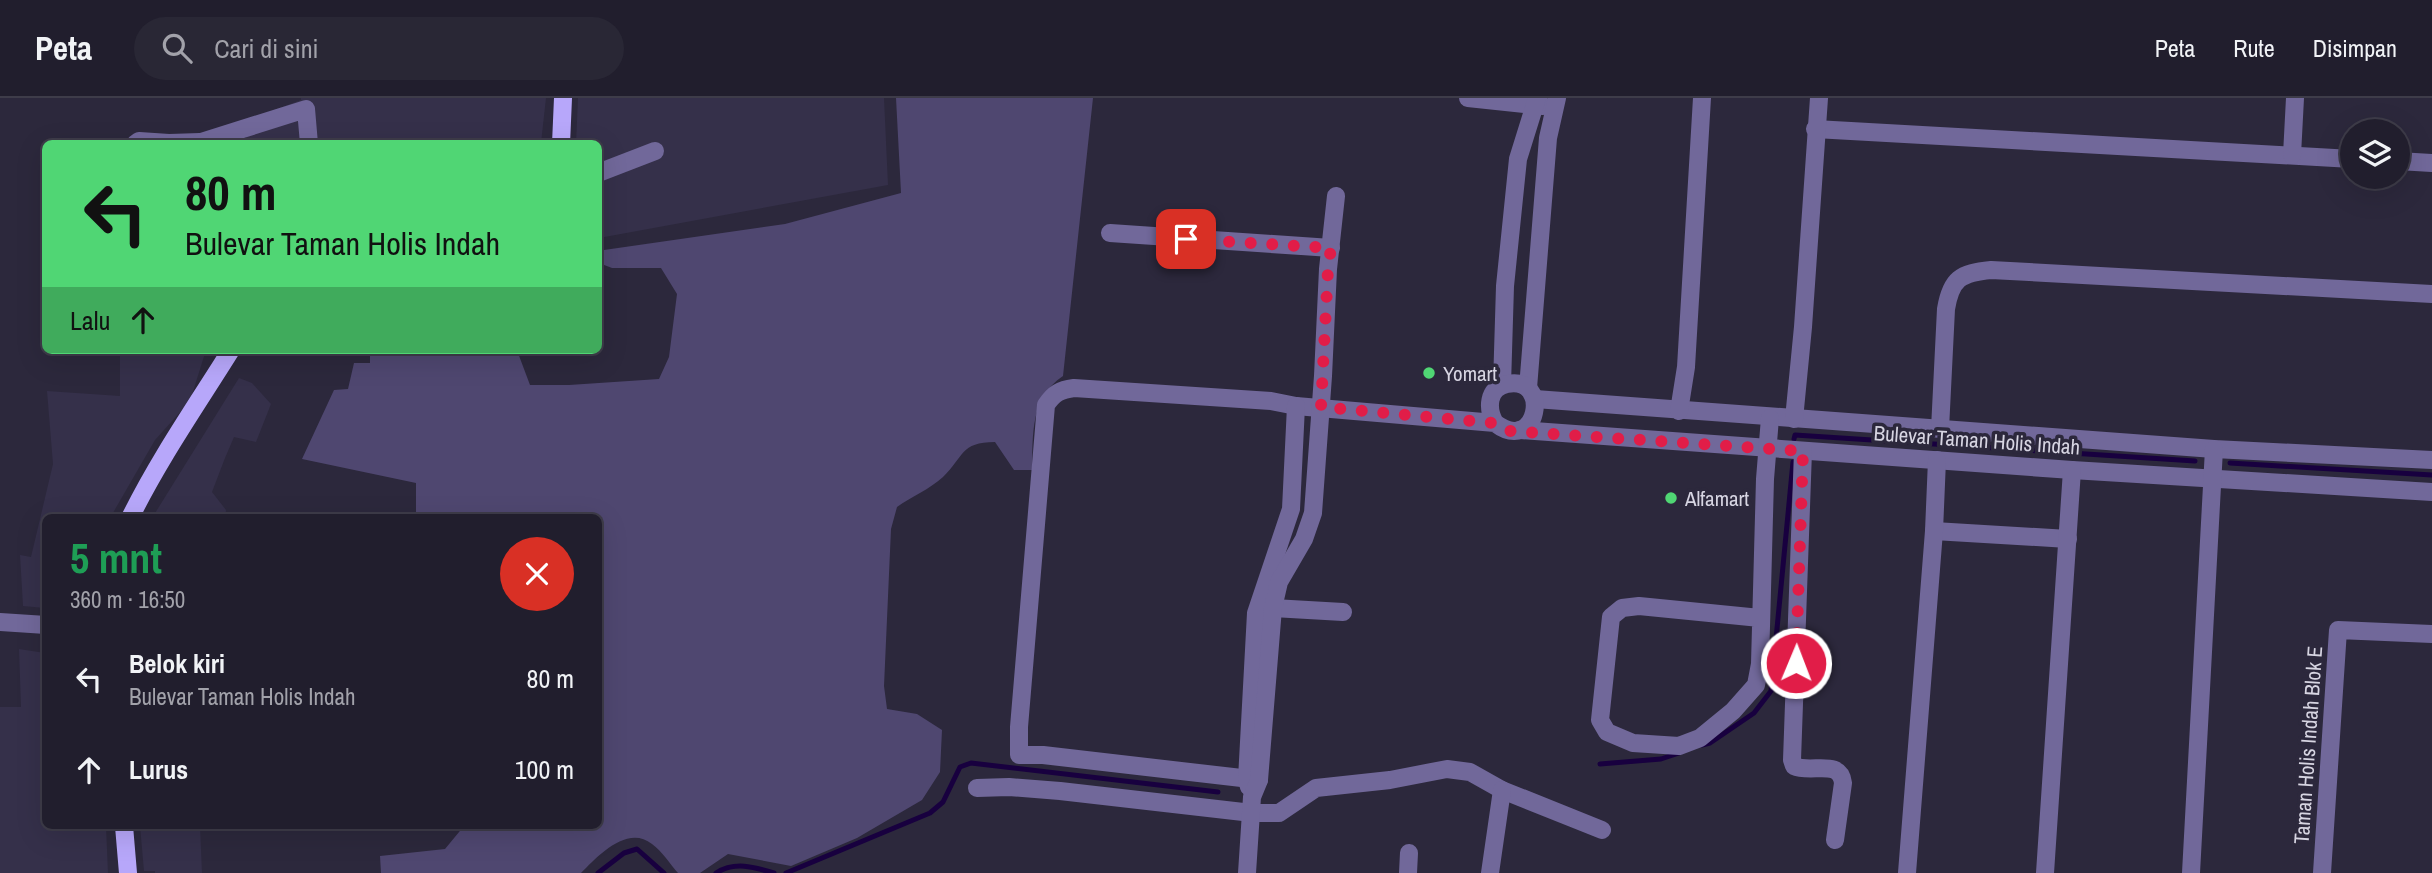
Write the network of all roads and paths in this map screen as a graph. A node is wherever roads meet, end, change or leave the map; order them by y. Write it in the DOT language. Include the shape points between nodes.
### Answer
graph roads {
  1 [pos="563,98"];
  2 [pos="1468,98"];
  3 [pos="1702,98"];
  4 [pos="1819,98"];
  5 [pos="2295,98"];
  6 [pos="1535,101"];
  7 [pos="1555,102"];
  8 [pos="306,104"];
  9 [pos="1815,129"];
  10 [pos="209,140"];
  11 [pos="309,140"];
  12 [pos="561,140"];
  13 [pos="655,150"];
  14 [pos="2292,155"];
  15 [pos="2340,158"];
  16 [pos="2410,162"];
  17 [pos="2432,163"];
  18 [pos="602,171"];
  19 [pos="1336,196"];
  20 [pos="1110,233"];
  21 [pos="1331,248"];
  22 [pos="2432,294"];
  23 [pos="228,354"];
  24 [pos="1502,385"];
  25 [pos="1532,394"];
  26 [pos="1296,406"];
  27 [pos="1321,407"];
  28 [pos="1679,411"];
  29 [pos="1794,419"];
  30 [pos="1494,423"];
  31 [pos="1940,429"];
  32 [pos="1520,430"];
  33 [pos="1769,433"];
  34 [pos="2214,449"];
  35 [pos="1803,451"];
  36 [pos="1937,460"];
  37 [pos="2432,460"];
  38 [pos="2072,470"];
  39 [pos="2212,479"];
  40 [pos="2432,492"];
  41 [pos="132,514"];
  42 [pos="1934,531"];
  43 [pos="2067,539"];
  44 [pos="1273,608"];
  45 [pos="1343,612"];
  46 [pos="1760,618"];
  47 [pos="0,622"];
  48 [pos="42,625"];
  49 [pos="2432,634"];
  50 [pos="1020,758"];
  51 [pos="1024,783"];
  52 [pos="977,788"];
  53 [pos="1502,790"];
  54 [pos="1253,792"];
  55 [pos="124,829"];
  56 [pos="1602,830"];
  57 [pos="1835,839"];
  58 [pos="1409,853"];
  59 [pos="128,873"];
  60 [pos="1247,873"];
  61 [pos="1408,873"];
  62 [pos="1490,873"];
  63 [pos="1907,873"];
  64 [pos="2045,873"];
  65 [pos="2191,873"];
  66 [pos="2322,873"];
  1 -- 12 [label="main road"];
  2 -- 6 [label="street"];
  3 -- 28 [label="street" via="1686,367"];
  4 -- 9 [label="street"];
  5 -- 14 [label="street"];
  6 -- 7 [label="street"];
  6 -- 24 [label="street" via="1518,159 1505,286"];
  7 -- 25 [label="street" via="1546,152"];
  8 -- 10 [label="street"];
  8 -- 11 [label="street"];
  9 -- 14 [label="street"];
  9 -- 29 [label="street"];
  13 -- 18 [label="street"];
  14 -- 15 [label="street"];
  16 -- 17 [label="street"];
  19 -- 21 [label="street"];
  20 -- 21 [label="street"];
  21 -- 27 [label="street"];
  22 -- 31 [label="street" via="2111,275 1970,272 1949,291"];
  23 -- 41 [label="main road"];
  24 -- 25 [label="street" via="1511,383"];
  24 -- 30 [label="street" via="1489,402"];
  25 -- 28 [label="street, Bulevar Taman Holis Indah"];
  25 -- 32 [label="street" via="1536,412"];
  26 -- 27 [label="street"];
  26 -- 50 [label="street" via="1074,388 1053,395 1046,405 1018,727"];
  26 -- 54 [label="street" via="1291,509 1256,614"];
  27 -- 30 [label="street"];
  27 -- 44 [label="street" via="1313,513 1279,582"];
  28 -- 33 [label="street, Bulevar Taman Holis Indah"];
  29 -- 31 [label="street, Bulevar Taman Holis Indah"];
  29 -- 33 [label="street, Bulevar Taman Holis Indah"];
  30 -- 32 [label="street" via="1510,431"];
  31 -- 34 [label="street, Bulevar Taman Holis Indah"];
  32 -- 33 [label="street, Bulevar Taman Holis Indah"];
  33 -- 35 [label="street, Bulevar Taman Holis Indah"];
  33 -- 46 [label="street"];
  34 -- 37 [label="street, Bulevar Taman Holis Indah"];
  34 -- 39 [label="street"];
  35 -- 36 [label="street, Bulevar Taman Holis Indah"];
  35 -- 57 [label="street" via="1792,760 1800,769 1832,768 1842,776"];
  36 -- 38 [label="street, Bulevar Taman Holis Indah"];
  36 -- 42 [label="street"];
  38 -- 39 [label="street, Bulevar Taman Holis Indah"];
  38 -- 43 [label="street"];
  39 -- 40 [label="street, Bulevar Taman Holis Indah"];
  39 -- 65 [label="street"];
  42 -- 43 [label="street"];
  42 -- 63 [label="street"];
  43 -- 64 [label="street"];
  44 -- 45 [label="street"];
  44 -- 54 [label="street"];
  46 -- 46 [label="street" via="1756,685 1700,738 1679,746 1633,743 1607,732 1601,720 1611,617 1622,608"];
  47 -- 48 [label="street"];
  49 -- 66 [label="street, Taman Holis Indah Blok E" via="2338,630"];
  50 -- 51 [label="street"];
  50 -- 54 [label="street" via="1044,755"];
  51 -- 52 [label="street"];
  51 -- 54 [label="street"];
  53 -- 54 [label="street" via="1470,772 1447,769 1316,788 1279,813"];
  53 -- 56 [label="street"];
  53 -- 62 [label="street"];
  54 -- 60 [label="street"];
  55 -- 59 [label="main road"];
  58 -- 61 [label="street"];
}
